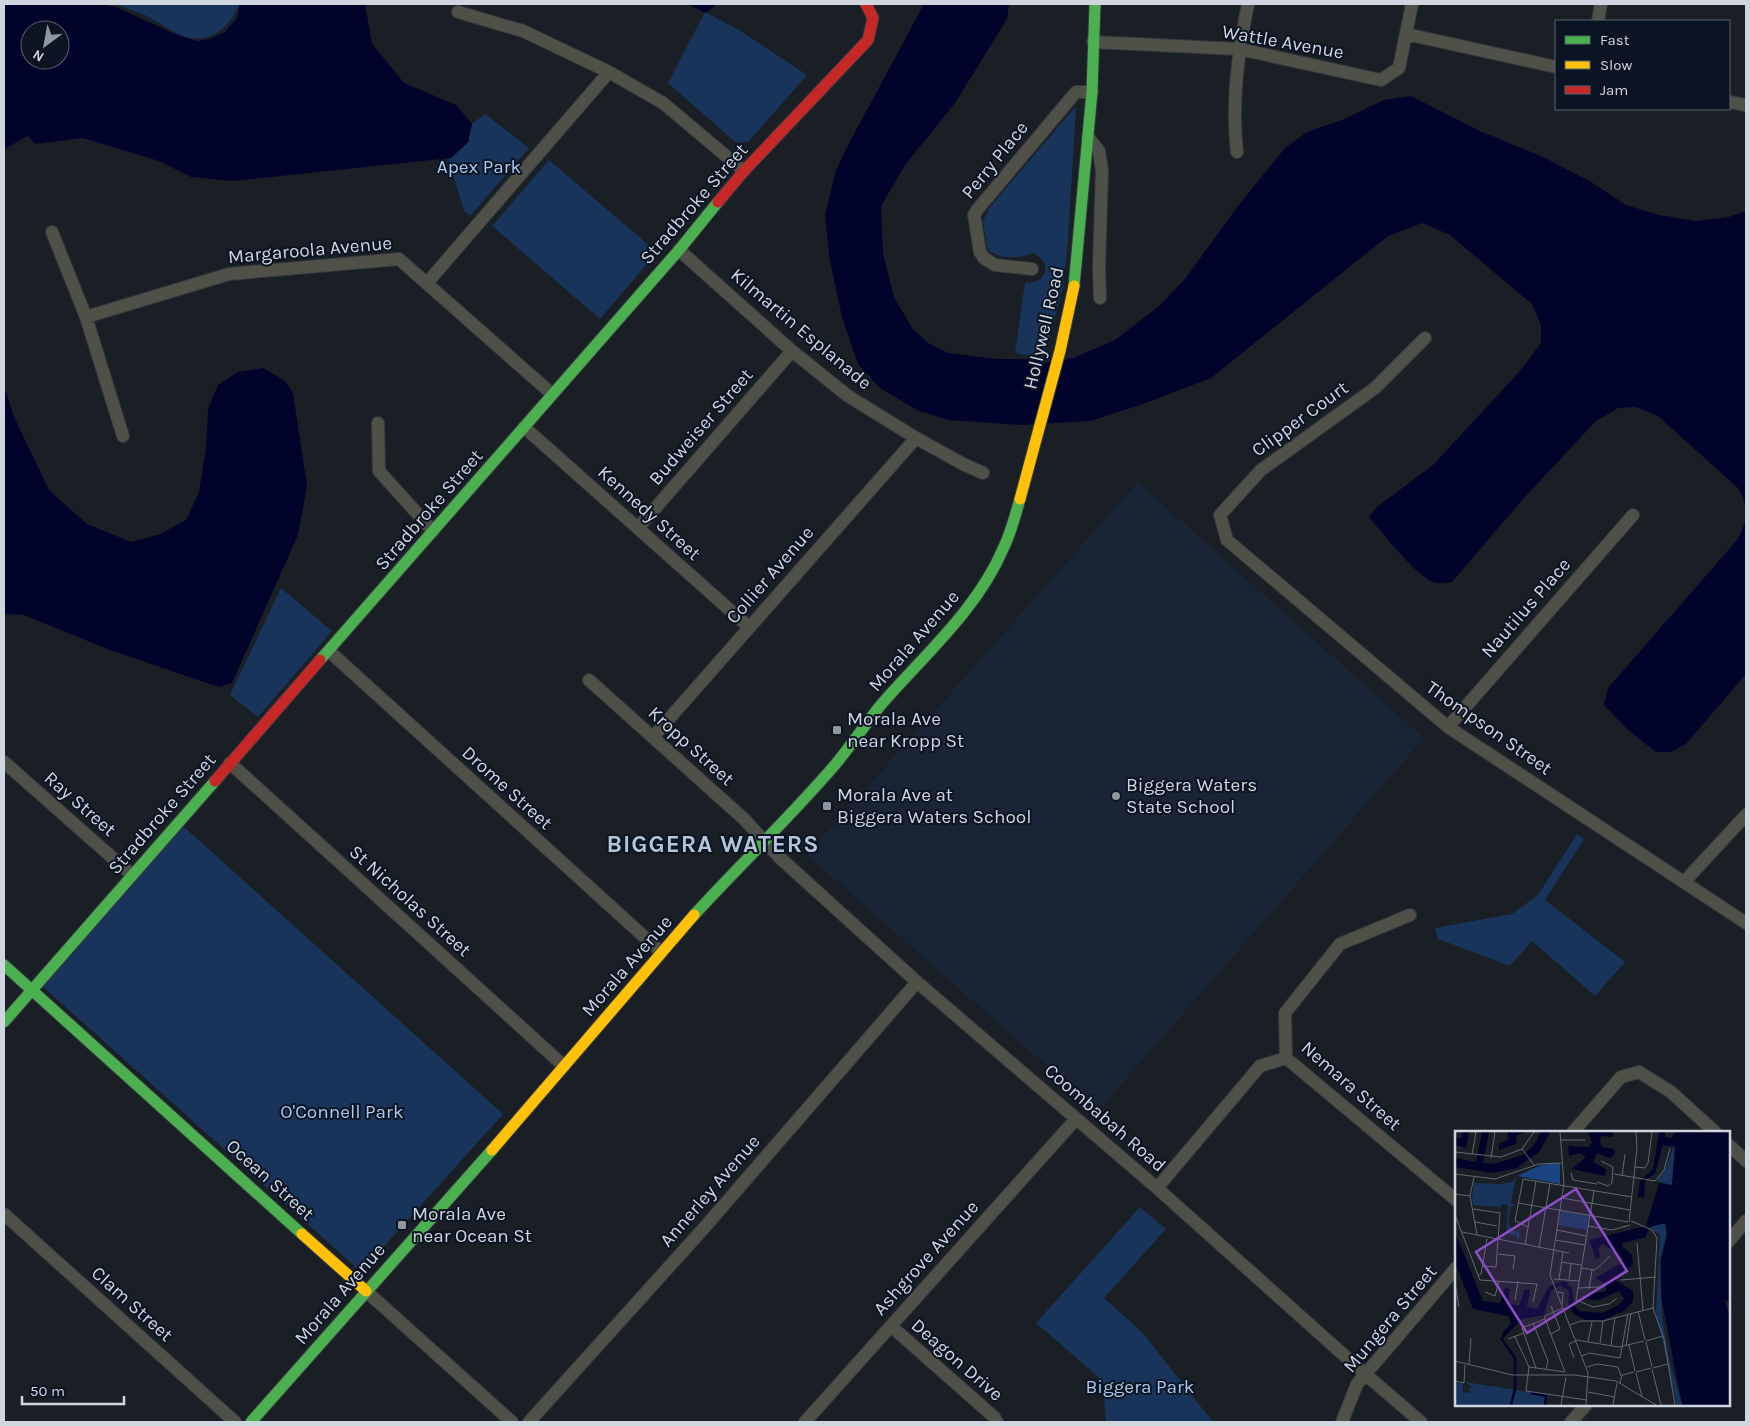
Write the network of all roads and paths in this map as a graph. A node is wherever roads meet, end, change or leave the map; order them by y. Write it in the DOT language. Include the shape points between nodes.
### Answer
graph roads {
  1 [pos="866,4"];
  2 [pos="1094,4"];
  3 [pos="1248,4"];
  4 [pos="1412,4"];
  5 [pos="1602,4"];
  6 [pos="458,12"];
  7 [pos="1598,20"];
  8 [pos="1406,34"];
  9 [pos="1093,42"];
  10 [pos="1239,49"];
  11 [pos="1555,67"];
  12 [pos="609,72"];
  13 [pos="1092,92"];
  14 [pos="1730,102"];
  15 [pos="1746,105"];
  16 [pos="1088,137"];
  17 [pos="1237,152"];
  18 [pos="744,171"];
  19 [pos="52,232"];
  20 [pos="679,250"];
  21 [pos="1032,269"];
  22 [pos="427,283"];
  23 [pos="1100,298"];
  24 [pos="86,317"];
  25 [pos="1424,338"];
  26 [pos="792,351"];
  27 [pos="552,394"];
  28 [pos="378,423"];
  29 [pos="524,427"];
  30 [pos="123,436"];
  31 [pos="916,438"];
  32 [pos="983,473"];
  33 [pos="1633,515"];
  34 [pos="1013,524"];
  35 [pos="638,528"];
  36 [pos="433,532"];
  37 [pos="1227,540"];
  38 [pos="748,627"];
  39 [pos="329,651"];
  40 [pos="589,680"];
  41 [pos="1448,726"];
  42 [pos="653,737"];
  43 [pos="4,762"];
  44 [pos="230,763"];
  45 [pos="1746,815"];
  46 [pos="765,842"];
  47 [pos="132,874"];
  48 [pos="1684,882"];
  49 [pos="1410,915"];
  50 [pos="1746,923"];
  51 [pos="661,952"];
  52 [pos="4,965"];
  53 [pos="917,982"];
  54 [pos="32,990"];
  55 [pos="4,1022"];
  56 [pos="1286,1058"];
  57 [pos="564,1066"];
  58 [pos="1076,1118"];
  59 [pos="1575,1131"];
  60 [pos="1714,1131"];
  61 [pos="1730,1146"];
  62 [pos="1746,1161"];
  63 [pos="1157,1188"];
  64 [pos="1455,1199"];
  65 [pos="4,1214"];
  66 [pos="1746,1221"];
  67 [pos="1730,1240"];
  68 [pos="1455,1269"];
  69 [pos="366,1291"];
  70 [pos="891,1326"];
  71 [pos="1365,1374"];
  72 [pos="1585,1406"];
  73 [pos="235,1422"];
  74 [pos="250,1422"];
  75 [pos="512,1422"];
  76 [pos="529,1422"];
  77 [pos="805,1422"];
  78 [pos="997,1422"];
  79 [pos="1342,1422"];
  80 [pos="1421,1422"];
  81 [pos="1571,1422"];
  1 -- 18 [label="street, Stradbroke Street" via="873,18 868,40"];
  2 -- 9 [label="street, Hollywell Road"];
  3 -- 10 [label="street"];
  4 -- 8 [label="street, Wattle Avenue"];
  5 -- 7 [label="street"];
  6 -- 12 [label="street" via="523,31"];
  8 -- 10 [label="street, Wattle Avenue" via="1399,68 1381,80"];
  8 -- 11 [label="street"];
  9 -- 10 [label="street, Wattle Avenue"];
  9 -- 13 [label="street, Hollywell Road"];
  10 -- 17 [label="street" via="1234,131"];
  12 -- 18 [label="street" via="663,103"];
  12 -- 22 [label="street"];
  13 -- 16 [label="street, Hollywell Road"];
  13 -- 21 [label="street, Perry Place" via="1076,92 974,215 980,252 984,258 995,264"];
  14 -- 15 [label="street"];
  16 -- 23 [label="street" via="1099,151 1102,170"];
  16 -- 34 [label="street, Hollywell Road" via="1076,278 1060,351"];
  18 -- 20 [label="street, Stradbroke Street"];
  19 -- 24 [label="street"];
  20 -- 26 [label="street, Kilmartin Esplanade"];
  20 -- 27 [label="street, Stradbroke Street"];
  22 -- 24 [label="street, Margaroola Avenue" via="399,259 229,274"];
  22 -- 27 [label="street, Margaroola Avenue"];
  24 -- 30 [label="street"];
  25 -- 37 [label="street, Clipper Court" via="1375,388 1261,470 1220,515"];
  26 -- 31 [label="street, Kilmartin Esplanade" via="848,396"];
  26 -- 35 [label="street, Budweiser Street"];
  27 -- 29 [label="street, Stradbroke Street"];
  28 -- 36 [label="street" via="379,471"];
  29 -- 35 [label="street, Kennedy Street"];
  29 -- 36 [label="street, Stradbroke Street"];
  31 -- 32 [label="street, Kilmartin Esplanade"];
  31 -- 38 [label="street, Collier Avenue"];
  33 -- 41 [label="street, Nautilus Place"];
  34 -- 46 [label="street, Morala Avenue" via="1002,555 967,608 874,713 835,765"];
  35 -- 38 [label="street, Kennedy Street"];
  36 -- 39 [label="street, Stradbroke Street"];
  37 -- 41 [label="street, Thompson Street"];
  38 -- 42 [label="street, Collier Avenue"];
  39 -- 44 [label="street, Stradbroke Street"];
  39 -- 51 [label="street, Drome Street"];
  40 -- 42 [label="street, Kropp Street"];
  41 -- 48 [label="street, Thompson Street"];
  42 -- 46 [label="street, Kropp Street"];
  43 -- 47 [label="street, Ray Street"];
  44 -- 47 [label="street, Stradbroke Street"];
  44 -- 57 [label="street, St Nicholas Street"];
  45 -- 48 [label="street"];
  46 -- 51 [label="street, Morala Avenue"];
  46 -- 53 [label="street, Coombabah Road"];
  47 -- 54 [label="street, Stradbroke Street"];
  48 -- 50 [label="street, Thompson Street"];
  49 -- 56 [label="street, Nemara Street" via="1340,944 1285,1013"];
  51 -- 57 [label="street, Morala Avenue"];
  52 -- 54 [label="street, Ocean Street"];
  53 -- 58 [label="street, Coombabah Road"];
  53 -- 76 [label="street, Annerley Avenue" via="709,1222"];
  54 -- 55 [label="street, Stradbroke Street"];
  54 -- 69 [label="street, Ocean Street"];
  56 -- 63 [label="street" via="1260,1066"];
  56 -- 64 [label="street, Nemara Street"];
  57 -- 69 [label="street, Morala Avenue"];
  58 -- 63 [label="street, Coombabah Road"];
  58 -- 70 [label="street, Ashgrove Avenue"];
  59 -- 60 [label="street" via="1621,1077 1638,1072 1670,1092"];
  61 -- 62 [label="street"];
  63 -- 71 [label="street, Coombabah Road"];
  65 -- 73 [label="street, Clam Street"];
  66 -- 67 [label="street"];
  68 -- 71 [label="street, Mungera Street"];
  69 -- 74 [label="street, Morala Avenue"];
  69 -- 75 [label="street, Ocean Street"];
  70 -- 77 [label="street, Ashgrove Avenue"];
  70 -- 78 [label="street, Deagon Drive"];
  71 -- 79 [label="street, Mungera Street"];
  71 -- 80 [label="street, Coombabah Road"];
  72 -- 81 [label="street"];
}
